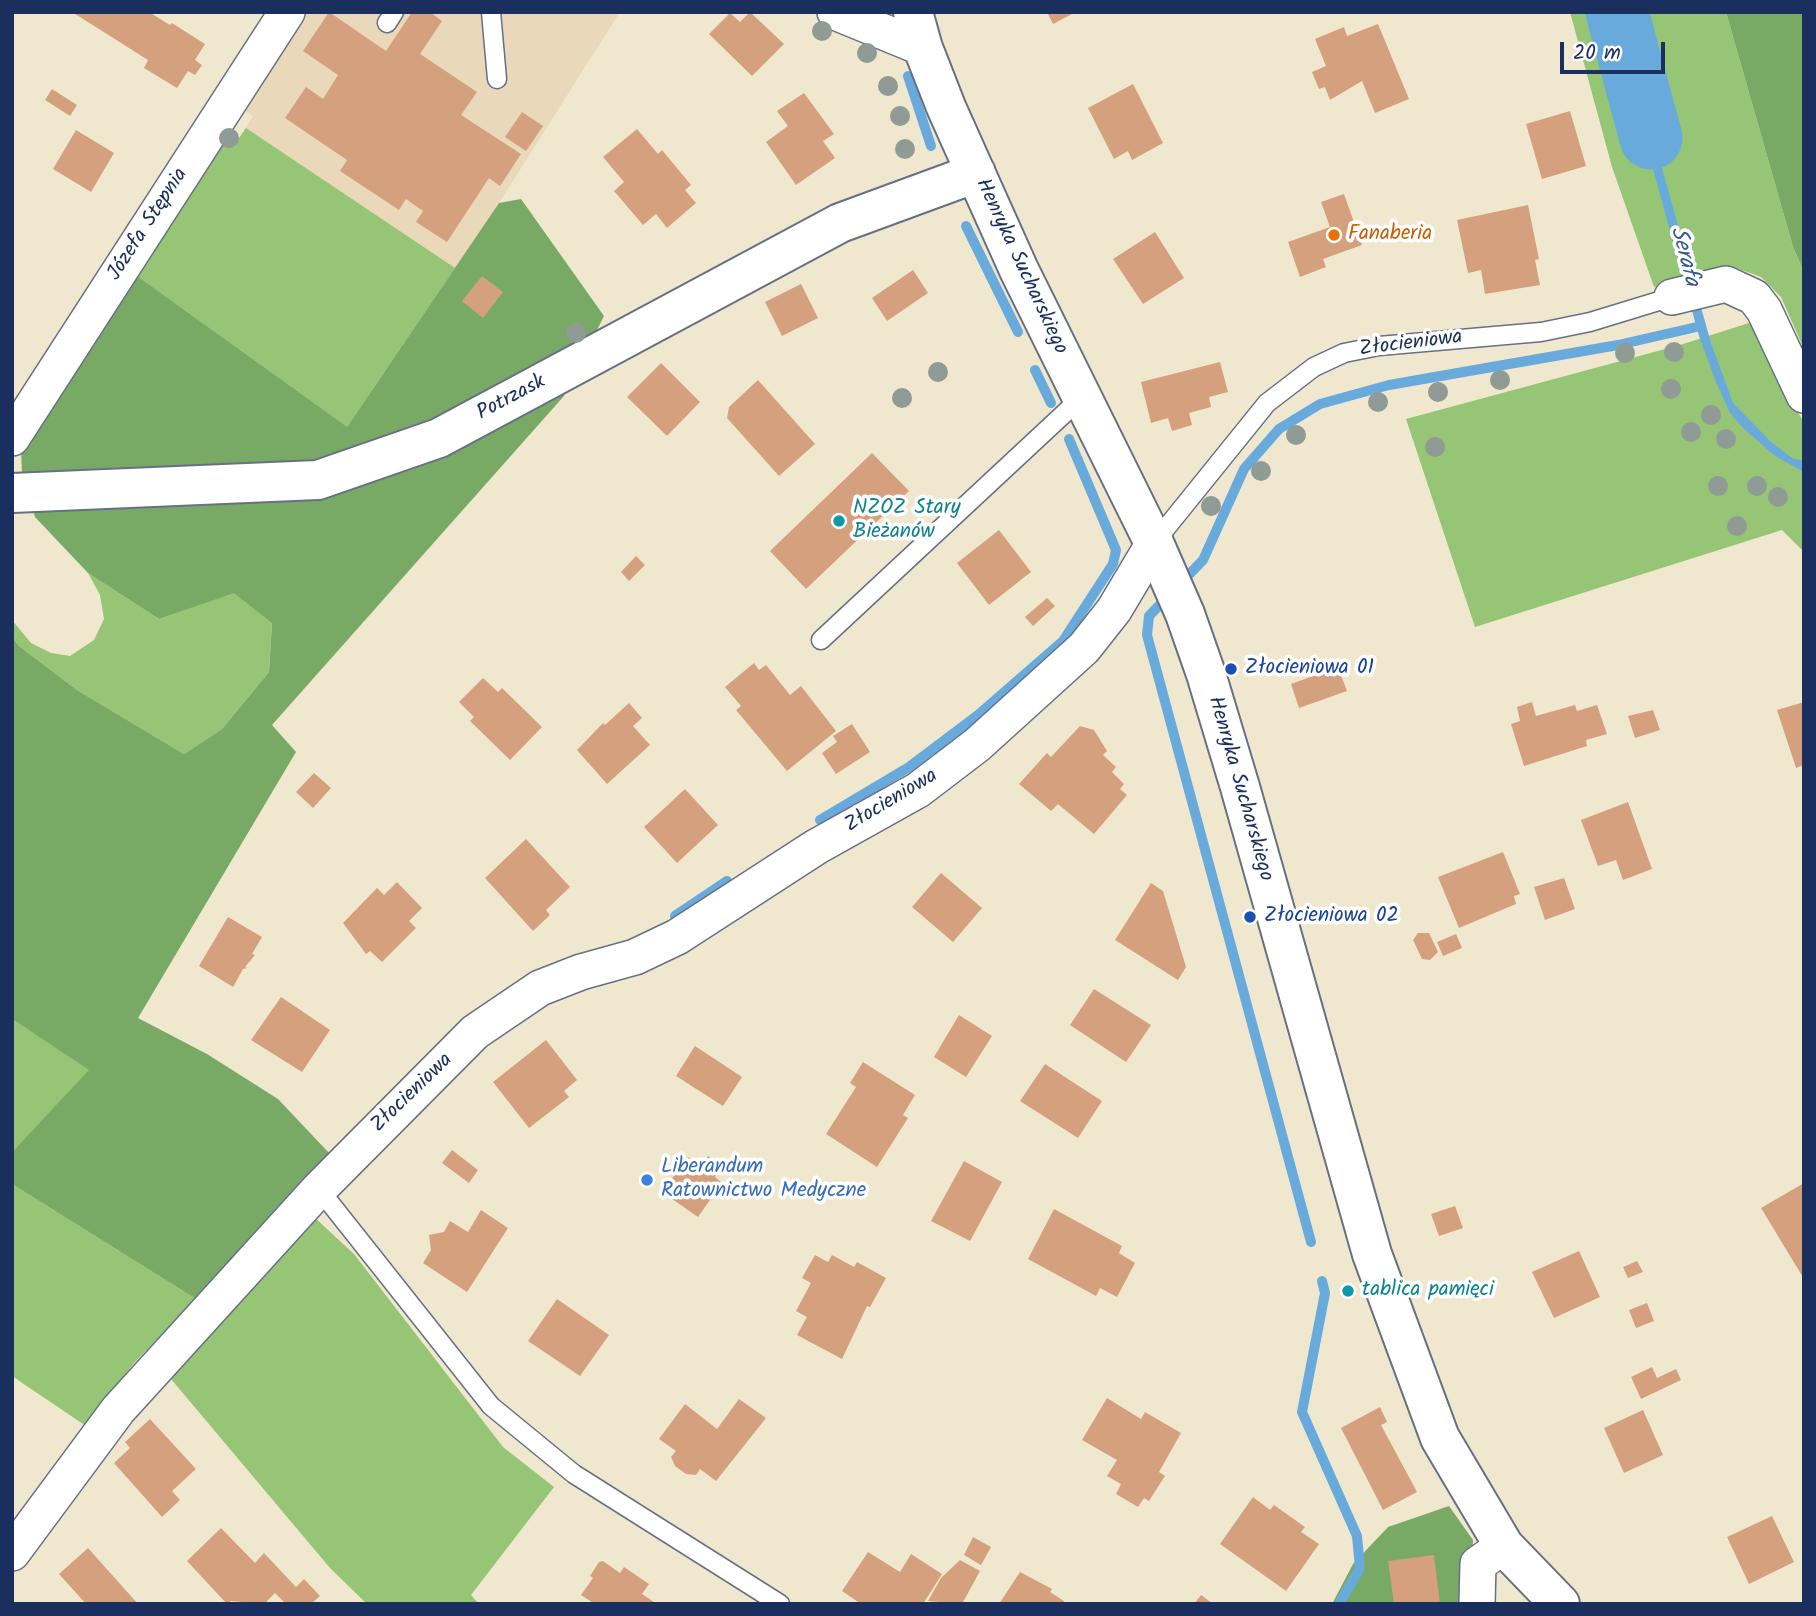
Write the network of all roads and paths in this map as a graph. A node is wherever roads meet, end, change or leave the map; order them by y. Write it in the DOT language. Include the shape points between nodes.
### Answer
graph roads {
  1 [pos="287,12"];
  2 [pos="491,12"];
  3 [pos="835,12"];
  4 [pos="918,30"];
  5 [pos="497,79"];
  6 [pos="976,173"];
  7 [pos="1672,297"];
  8 [pos="1804,395"];
  9 [pos="1082,397"];
  10 [pos="12,438"];
  11 [pos="12,493"];
  12 [pos="1160,556"];
  13 [pos="821,640"];
  14 [pos="319,1189"];
  15 [pos="1504,1546"];
  16 [pos="12,1553"];
  17 [pos="780,1604"];
  18 [pos="1478,1604"];
  19 [pos="1560,1604"];
  1 -- 10 [label="street, Józefa Stępnia"];
  2 -- 5 [label="lane"];
  3 -- 4 [label="street"];
  4 -- 6 [label="street, Henryka Sucharskiego"];
  6 -- 9 [label="street, Henryka Sucharskiego"];
  6 -- 11 [label="street, Potrzask" via="840,223 439,438 318,480"];
  7 -- 8 [label="street, Złocieniowa" via="1726,284 1754,297"];
  7 -- 12 [label="lane, Złocieniowa" via="1541,332 1379,346 1344,353 1314,367 1267,403"];
  9 -- 12 [label="street, Henryka Sucharskiego"];
  9 -- 13 [label="lane"];
  12 -- 14 [label="street, Złocieniowa" via="1084,648 957,761 677,937 635,957 560,979 497,1015"];
  12 -- 15 [label="street, Henryka Sucharskiego" via="1185,614 1232,762 1372,1254 1440,1438"];
  14 -- 16 [label="street, Złocieniowa" via="118,1410"];
  14 -- 17 [label="lane" via="491,1406 574,1474"];
  15 -- 18 [label="street" via="1478,1564"];
  15 -- 19 [label="street, Henryka Sucharskiego"];
}
